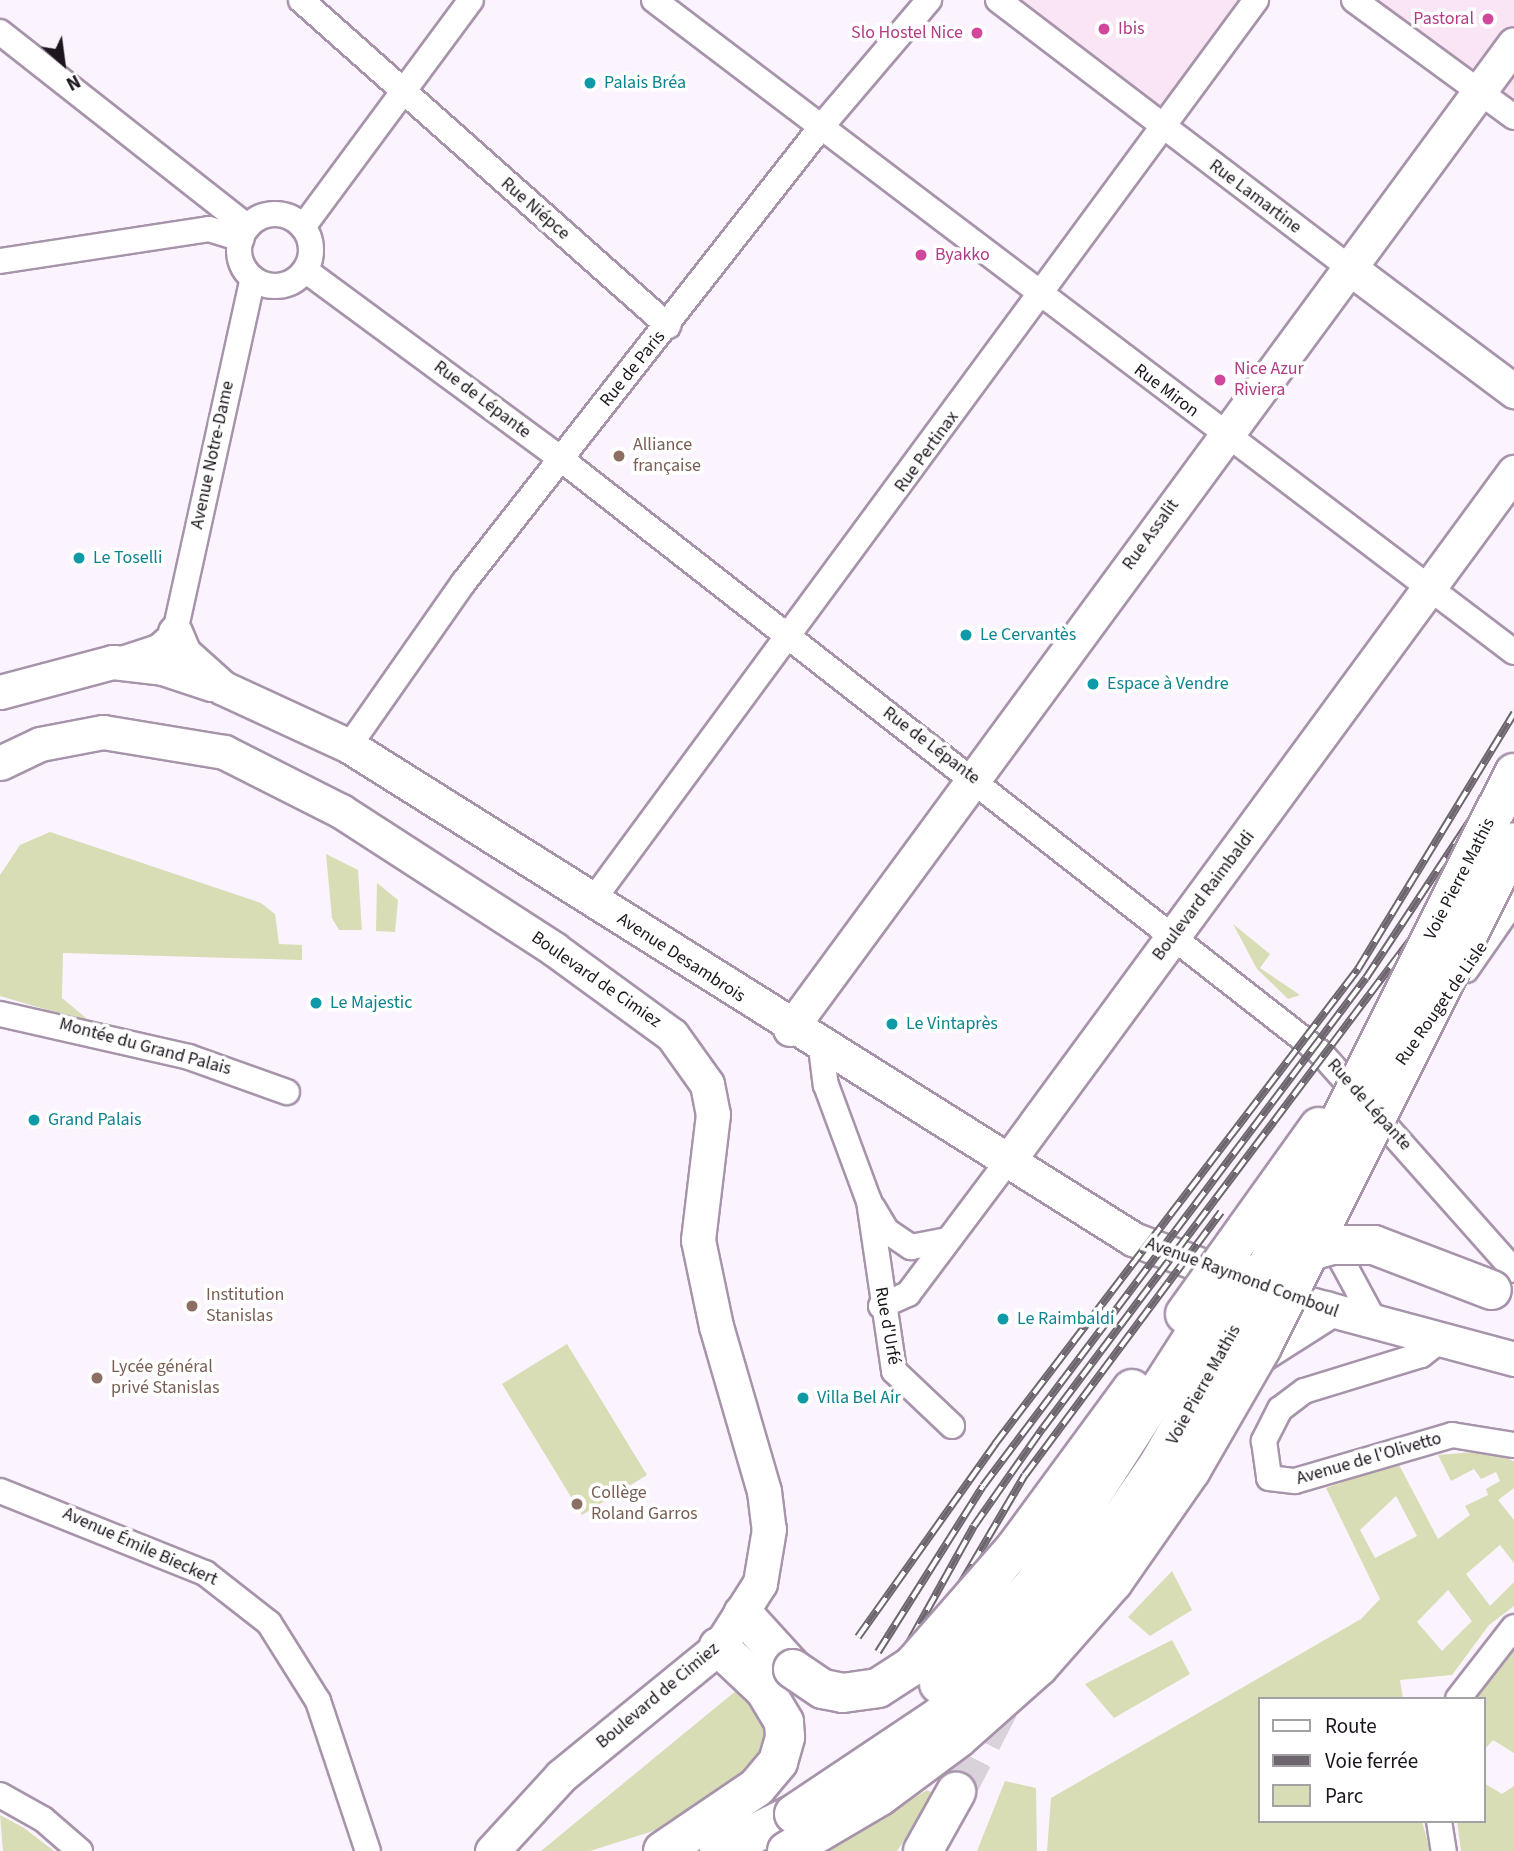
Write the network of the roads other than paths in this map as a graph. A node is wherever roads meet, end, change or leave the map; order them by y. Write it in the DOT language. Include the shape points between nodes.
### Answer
graph roads {
  1 [pos="301,0"];
  2 [pos="471,0"];
  3 [pos="654,0"];
  4 [pos="929,0"];
  5 [pos="998,0"];
  6 [pos="1256,0"];
  7 [pos="1354,0"];
  8 [pos="0,32"];
  9 [pos="1514,44"];
  10 [pos="1479,90"];
  11 [pos="403,92"];
  12 [pos="1514,117"];
  13 [pos="821,127"];
  14 [pos="1162,129"];
  15 [pos="303,227"];
  16 [pos="245,233"];
  17 [pos="0,261"];
  18 [pos="1348,266"];
  19 [pos="305,270"];
  20 [pos="253,278"];
  21 [pos="1042,297"];
  22 [pos="668,326"];
  23 [pos="1514,391"];
  24 [pos="1224,434"];
  25 [pos="561,459"];
  26 [pos="1514,472"];
  27 [pos="1430,590"];
  28 [pos="175,632"];
  29 [pos="791,639"];
  30 [pos="1514,652"];
  31 [pos="113,662"];
  32 [pos="223,688"];
  33 [pos="0,692"];
  34 [pos="349,746"];
  35 [pos="0,763"];
  36 [pos="1514,773"];
  37 [pos="975,779"];
  38 [pos="1514,842"];
  39 [pos="593,900"];
  40 [pos="1514,901"];
  41 [pos="1176,934"];
  42 [pos="0,1014"];
  43 [pos="790,1029"];
  44 [pos="821,1047"];
  45 [pos="1376,1049"];
  46 [pos="287,1092"];
  47 [pos="1371,1108"];
  48 [pos="1008,1161"];
  49 [pos="869,1201"];
  50 [pos="1133,1239"];
  51 [pos="947,1240"];
  52 [pos="1507,1287"];
  53 [pos="1270,1291"];
  54 [pos="881,1306"];
  55 [pos="1326,1311"];
  56 [pos="1375,1322"];
  57 [pos="1443,1338"];
  58 [pos="1511,1356"];
  59 [pos="952,1426"];
  60 [pos="1514,1445"];
  61 [pos="0,1491"];
  62 [pos="743,1615"];
  63 [pos="1514,1627"];
  64 [pos="719,1647"];
  65 [pos="1460,1697"];
  66 [pos="956,1792"];
  67 [pos="0,1795"];
  68 [pos="794,1814"];
  69 [pos="1439,1823"];
  70 [pos="80,1851"];
  71 [pos="368,1851"];
  72 [pos="492,1851"];
  73 [pos="663,1851"];
  74 [pos="719,1851"];
  75 [pos="787,1851"];
  76 [pos="923,1851"];
  77 [pos="1444,1851"];
  1 -- 11 [label="street, Rue Niépce"];
  2 -- 11 [label="street"];
  3 -- 13 [label="street, Rue Miron"];
  4 -- 13 [label="street, Rue de Paris"];
  5 -- 14 [label="street, Rue Lamartine"];
  6 -- 14 [label="street, Rue Pertinax"];
  7 -- 10 [label="street"];
  8 -- 16 [label="street"];
  9 -- 10 [label="street, Rue Assalit"];
  10 -- 12 [label="street"];
  10 -- 18 [label="street, Rue Assalit"];
  11 -- 15 [label="street"];
  11 -- 22 [label="street, Rue Niépce"];
  13 -- 21 [label="street, Rue Miron"];
  13 -- 22 [label="street, Rue de Paris"];
  14 -- 18 [label="street, Rue Lamartine"];
  14 -- 21 [label="street, Rue Pertinax"];
  15 -- 16 [label="street" via="269,215"];
  15 -- 19 [label="street" via="311,248"];
  16 -- 17 [label="street" via="209,229"];
  16 -- 20 [label="street" via="241,260"];
  18 -- 23 [label="street, Rue Lamartine"];
  18 -- 24 [label="street, Rue Assalit"];
  19 -- 20 [label="street" via="287,284"];
  19 -- 25 [label="street, Rue de Lépante"];
  20 -- 28 [label="street, Avenue Notre-Dame"];
  21 -- 24 [label="street, Rue Miron"];
  21 -- 29 [label="street, Rue Pertinax"];
  22 -- 25 [label="street, Rue de Paris"];
  24 -- 27 [label="street, Rue Miron"];
  24 -- 37 [label="street, Rue Assalit"];
  25 -- 29 [label="street, Rue de Lépante"];
  25 -- 34 [label="street, Rue de Paris"];
  26 -- 27 [label="street, Boulevard Raimbaldi"];
  27 -- 30 [label="street, Rue Miron"];
  27 -- 41 [label="street, Boulevard Raimbaldi"];
  28 -- 31 [label="street, Avenue Desambrois" via="143,654"];
  28 -- 32 [label="street, Avenue Desambrois" via="184,653"];
  29 -- 37 [label="street, Rue de Lépante"];
  29 -- 39 [label="street, Rue Pertinax"];
  31 -- 32 [label="street, Avenue Desambrois" via="163,668"];
  31 -- 33 [label="street, Avenue Desambrois"];
  32 -- 34 [label="street, Avenue Desambrois"];
  34 -- 39 [label="street, Avenue Desambrois"];
  35 -- 62 [label="street, Boulevard de Cimiez" via="40,744 103,732 224,752 341,811 435,869 647,1013 692,1056 713,1114 698,1240 703,1276 769,1529 760,1583"];
  36 -- 45 [label="highway, Voie Pierre Mathis, bridge"];
  37 -- 41 [label="street, Rue de Lépante"];
  37 -- 43 [label="street, Rue Assalit"];
  38 -- 75 [label="highway, Voie Pierre Mathis, bridge" via="1262,1347 1191,1470 1113,1581 1039,1666 958,1738 880,1796"];
  39 -- 43 [label="street, Avenue Desambrois"];
  40 -- 47 [label="street, Rue Rouget de Lisle"];
  41 -- 47 [label="street, Rue de Lépante" via="1321,1053"];
  41 -- 48 [label="street, Boulevard Raimbaldi"];
  42 -- 46 [label="street, Montée du Grand Palais" via="189,1057"];
  43 -- 44 [label="street, Avenue Desambrois"];
  44 -- 48 [label="street, Avenue Desambrois"];
  44 -- 49 [label="street, Rue d'Urfé" via="826,1085"];
  45 -- 62 [label="highway, bridge" via="1083,1459 950,1626 878,1688 823,1689 793,1669"];
  45 -- 68 [label="highway, Voie Pierre Mathis, bridge" via="1231,1338 1160,1462 1090,1564 1020,1646 939,1717"];
  47 -- 52 [label="street, Rue de Lépante"];
  47 -- 53 [label="street"];
  47 -- 56 [label="street" via="1336,1228 1342,1261"];
  48 -- 50 [label="street, Avenue Desambrois"];
  48 -- 51 [label="street, Boulevard Raimbaldi"];
  49 -- 51 [label="street, Rue d'Urfé" via="896,1240 911,1247"];
  49 -- 54 [label="street, Rue d'Urfé"];
  50 -- 53 [label="street, Avenue Raymond Comboul"];
  51 -- 54 [label="street, Boulevard Raimbaldi" via="908,1294"];
  52 -- 68 [label="highway, bridge" via="1374,1245 1332,1245 1286,1258 1244,1281 1196,1333 1034,1585 963,1663"];
  53 -- 55 [label="street, Avenue Raymond Comboul"];
  53 -- 55 [label="highway" via="1176,1447 1228,1380 1269,1342"];
  54 -- 59 [label="street, Rue d'Urfé" via="900,1383"];
  55 -- 56 [label="street, Avenue Raymond Comboul"];
  56 -- 57 [label="street, Avenue Raymond Comboul"];
  57 -- 58 [label="street, Avenue Raymond Comboul"];
  57 -- 60 [label="street, Avenue de l'Olivetto" via="1421,1355 1304,1391 1280,1409 1264,1441 1269,1478 1295,1481 1452,1435"];
  61 -- 71 [label="street, Avenue Émile Bieckert" via="205,1573 269,1623 318,1701"];
  62 -- 64 [label="street, Boulevard de Cimiez"];
  63 -- 65 [label="street"];
  64 -- 72 [label="street, Boulevard de Cimiez" via="561,1776"];
  64 -- 73 [label="highway" via="764,1689 784,1722 785,1737 778,1762 757,1787"];
  66 -- 76 [label="highway"];
  67 -- 70 [label="street" via="43,1819"];
  68 -- 74 [label="highway, Voie Pierre Mathis"];
  69 -- 77 [label="street"];
}
